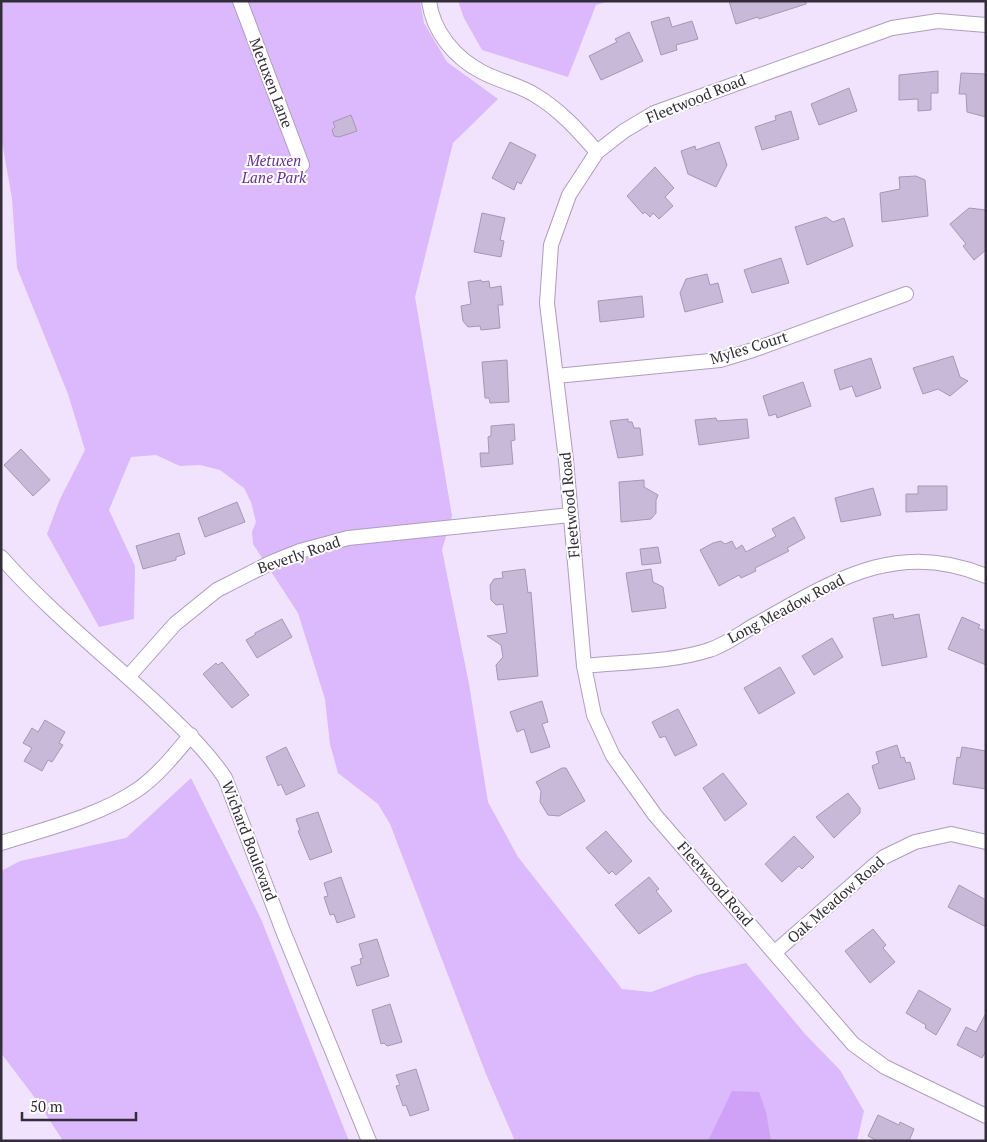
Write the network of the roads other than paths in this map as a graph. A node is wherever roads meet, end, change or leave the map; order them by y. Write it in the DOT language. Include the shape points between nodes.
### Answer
graph roads {
  1 [pos="240,1"];
  2 [pos="429,1"];
  3 [pos="986,25"];
  4 [pos="597,152"];
  5 [pos="302,165"];
  6 [pos="906,294"];
  7 [pos="556,376"];
  8 [pos="570,516"];
  9 [pos="1,557"];
  10 [pos="986,576"];
  11 [pos="584,666"];
  12 [pos="128,677"];
  13 [pos="190,735"];
  14 [pos="986,842"];
  15 [pos="1,843"];
  16 [pos="774,952"];
  17 [pos="986,1116"];
  18 [pos="369,1141"];
  1 -- 5 [label="street, Metuxen Lane"];
  2 -- 4 [label="street" via="445,43 481,72 534,94 568,118"];
  3 -- 4 [label="street, Fleetwood Road" via="938,21 892,28 654,113"];
  4 -- 7 [label="street, Fleetwood Road" via="569,195 551,245 547,303"];
  6 -- 7 [label="street, Myles Court" via="720,360"];
  7 -- 8 [label="street, Fleetwood Road"];
  8 -- 11 [label="street, Fleetwood Road"];
  8 -- 12 [label="street, Beverly Road" via="348,538 300,551 217,590 175,624"];
  9 -- 12 [label="street, Wichard Boulevard"];
  10 -- 11 [label="street, Long Meadow Road" via="966,568 928,561 882,564 839,578 709,650 676,657"];
  11 -- 16 [label="street, Fleetwood Road" via="594,715 613,756 655,815"];
  12 -- 13 [label="street, Wichard Boulevard"];
  13 -- 15 [label="street" via="165,765 124,798"];
  13 -- 18 [label="street, Wichard Boulevard" via="225,778"];
  14 -- 16 [label="street, Oak Meadow Road" via="951,834 915,842 884,857"];
  16 -- 17 [label="street, Fleetwood Road" via="853,1044 885,1067"];
}
